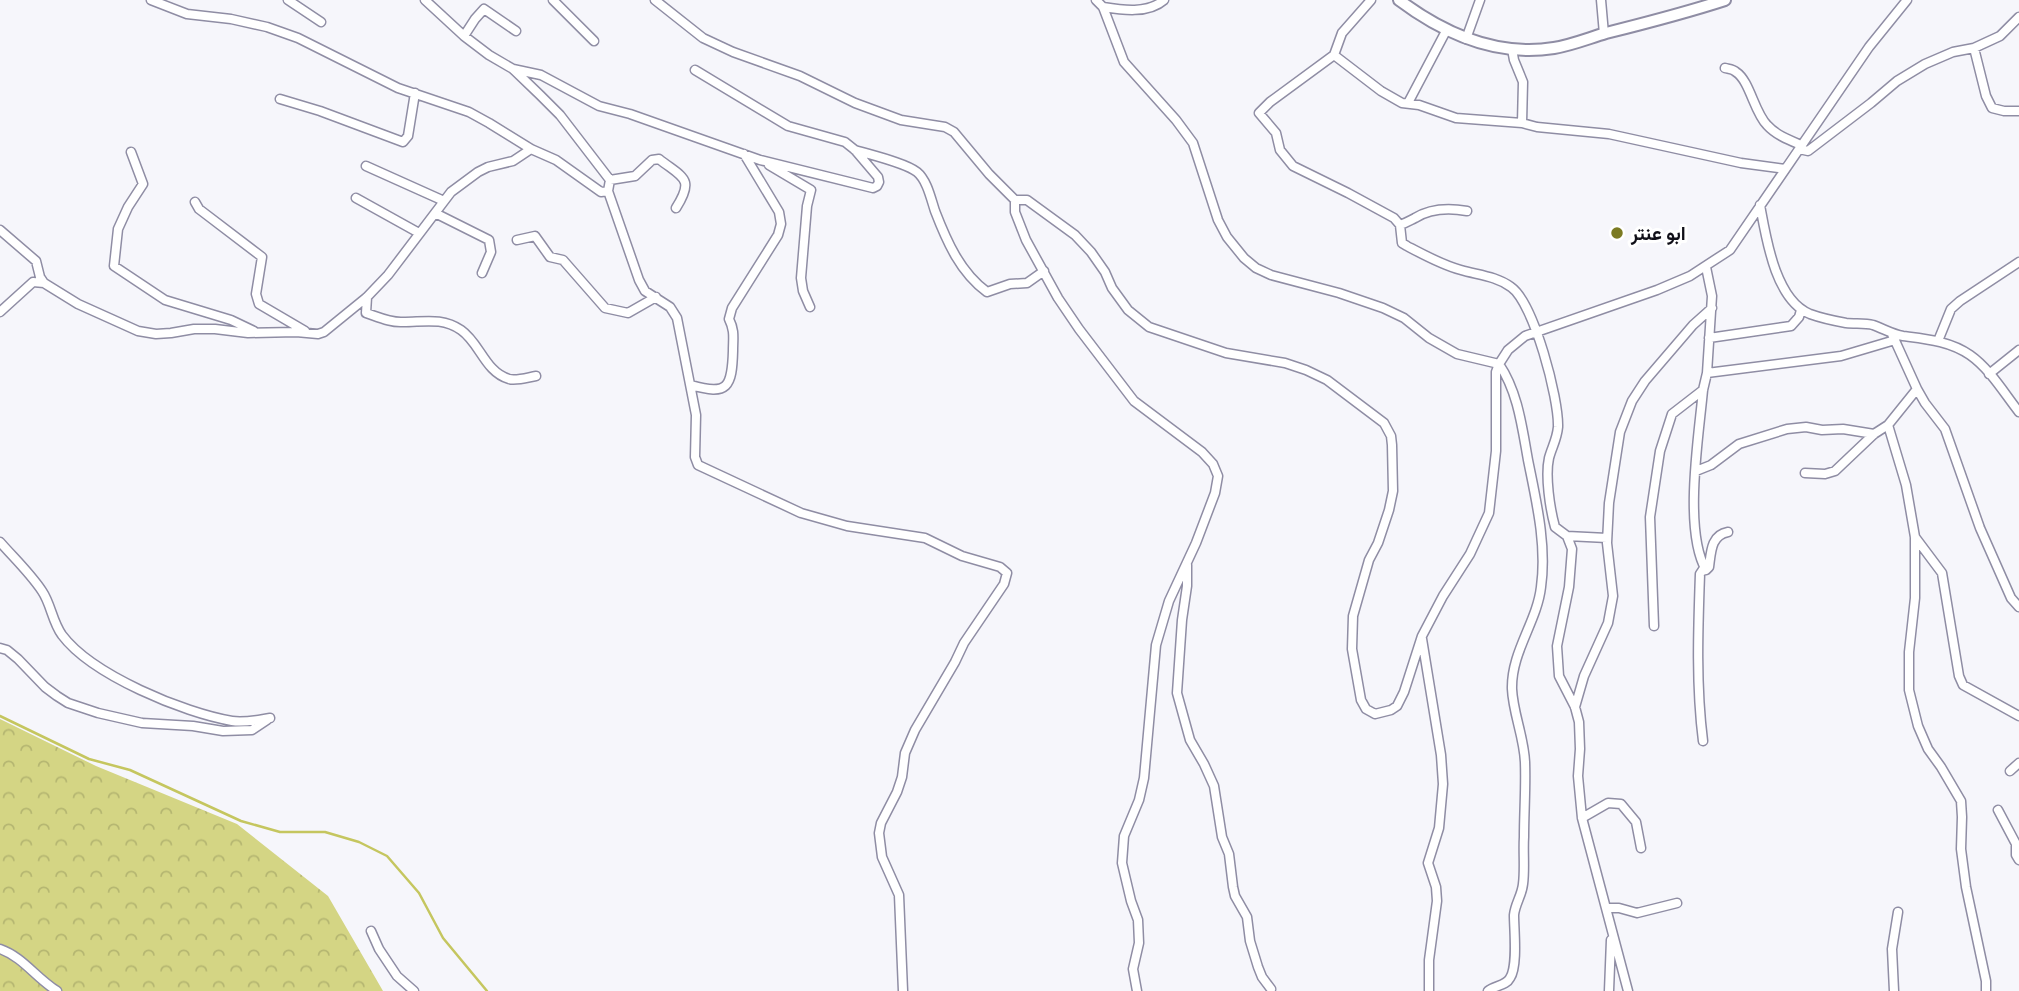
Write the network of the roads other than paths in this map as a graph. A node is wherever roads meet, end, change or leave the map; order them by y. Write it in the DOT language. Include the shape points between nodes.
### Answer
graph roads {
  1 [pos="151,0"];
  2 [pos="288,0"];
  3 [pos="425,0"];
  4 [pos="553,0"];
  5 [pos="655,0"];
  6 [pos="1096,0"];
  7 [pos="1164,0"];
  8 [pos="1371,0"];
  9 [pos="1399,0"];
  10 [pos="1480,0"];
  11 [pos="1601,0"];
  12 [pos="1725,0"];
  13 [pos="1907,0"];
  14 [pos="1103,7"];
  15 [pos="321,22"];
  16 [pos="2017,23"];
  17 [pos="516,31"];
  18 [pos="1446,31"];
  19 [pos="1604,34"];
  20 [pos="464,36"];
  21 [pos="1466,39"];
  22 [pos="594,41"];
  23 [pos="1974,48"];
  24 [pos="1512,49"];
  25 [pos="1334,55"];
  26 [pos="1725,68"];
  27 [pos="513,69"];
  28 [pos="695,70"];
  29 [pos="415,93"];
  30 [pos="280,99"];
  31 [pos="1408,103"];
  32 [pos="2019,111"];
  33 [pos="1522,123"];
  34 [pos="1800,147"];
  35 [pos="531,149"];
  36 [pos="855,150"];
  37 [pos="131,152"];
  38 [pos="744,154"];
  39 [pos="760,160"];
  40 [pos="366,166"];
  41 [pos="1785,169"];
  42 [pos="610,180"];
  43 [pos="608,191"];
  44 [pos="356,198"];
  45 [pos="444,201"];
  46 [pos="1015,201"];
  47 [pos="195,202"];
  48 [pos="1760,205"];
  49 [pos="676,208"];
  50 [pos="1467,211"];
  51 [pos="435,213"];
  52 [pos="1399,225"];
  53 [pos="0,230"];
  54 [pos="419,233"];
  55 [pos="517,240"];
  56 [pos="2019,262"];
  57 [pos="1706,267"];
  58 [pos="1044,271"];
  59 [pos="482,273"];
  60 [pos="44,283"];
  61 [pos="656,297"];
  62 [pos="367,298"];
  63 [pos="810,307"];
  64 [pos="1712,308"];
  65 [pos="1801,310"];
  66 [pos="0,312"];
  67 [pos="1536,331"];
  68 [pos="257,332"];
  69 [pos="310,334"];
  70 [pos="1893,337"];
  71 [pos="1709,338"];
  72 [pos="1938,341"];
  73 [pos="2019,350"];
  74 [pos="1499,364"];
  75 [pos="1707,373"];
  76 [pos="1989,374"];
  77 [pos="536,376"];
  78 [pos="691,385"];
  79 [pos="1917,388"];
  80 [pos="1703,390"];
  81 [pos="2019,412"];
  82 [pos="1888,425"];
  83 [pos="1874,434"];
  84 [pos="1696,471"];
  85 [pos="1805,473"];
  86 [pos="1728,532"];
  87 [pos="1567,536"];
  88 [pos="1915,537"];
  89 [pos="1607,538"];
  90 [pos="0,542"];
  91 [pos="1187,562"];
  92 [pos="1704,568"];
  93 [pos="2019,607"];
  94 [pos="1654,626"];
  95 [pos="1422,636"];
  96 [pos="0,648"];
  97 [pos="1575,707"];
  98 [pos="2019,716"];
  99 [pos="1703,741"];
  100 [pos="2019,763"];
  101 [pos="2010,771"];
  102 [pos="1998,810"];
  103 [pos="1582,818"];
  104 [pos="1641,848"];
  105 [pos="2019,860"];
  106 [pos="1677,903"];
  107 [pos="1606,908"];
  108 [pos="1898,912"];
  109 [pos="371,931"];
  110 [pos="1612,934"];
  111 [pos="0,949"];
  112 [pos="1506,987"];
  113 [pos="1271,989"];
  114 [pos="57,991"];
  115 [pos="414,991"];
  116 [pos="903,991"];
  117 [pos="1137,991"];
  118 [pos="1429,991"];
  119 [pos="1488,991"];
  120 [pos="1609,991"];
  121 [pos="1628,991"];
  122 [pos="1894,991"];
  123 [pos="1986,991"];
  1 -- 29 [label="street" via="187,14 283,32"];
  2 -- 15 [label="street"];
  3 -- 20 [label="street"];
  4 -- 22 [label="street"];
  5 -- 46 [label="street" via="703,38 733,52 901,120 954,132"];
  6 -- 14 [label="street"];
  7 -- 14 [label="street" via="1140,10"];
  8 -- 25 [label="street" via="1342,33"];
  9 -- 18 [label="street"];
  10 -- 21 [label="street"];
  11 -- 19 [label="street"];
  12 -- 19 [label="street"];
  13 -- 34 [label="street"];
  14 -- 74 [label="street" via="1124,62 1193,143 1218,220 1244,258 1271,275 1383,308 1457,354"];
  16 -- 23 [label="street"];
  17 -- 20 [label="street" via="484,9"];
  18 -- 21 [label="street"];
  18 -- 31 [label="street"];
  19 -- 24 [label="street" via="1553,48"];
  20 -- 27 [label="street"];
  21 -- 24 [label="street"];
  23 -- 32 [label="street" via="1992,108"];
  23 -- 34 [label="street" via="1925,64 1808,150"];
  24 -- 33 [label="street" via="1524,85"];
  25 -- 31 [label="street" via="1381,91"];
  25 -- 52 [label="street" via="1259,113 1276,133 1280,150 1293,166 1394,218"];
  26 -- 34 [label="street" via="1737,72 1766,125"];
  27 -- 38 [label="street" via="541,75 599,106"];
  27 -- 42 [label="street" via="560,115"];
  28 -- 36 [label="street" via="788,126 839,139"];
  29 -- 30 [label="street" via="403,142"];
  29 -- 35 [label="street" via="468,112"];
  31 -- 33 [label="street" via="1456,118"];
  33 -- 41 [label="street" via="1609,134"];
  34 -- 41 [label="street"];
  35 -- 43 [label="street" via="556,160 601,192"];
  35 -- 45 [label="street" via="513,161 478,172"];
  36 -- 39 [label="street" via="878,177 877,186"];
  36 -- 58 [label="street" via="920,174 957,258 974,283 987,292 1027,283"];
  37 -- 68 [label="street" via="143,184 118,229 114,266 165,300"];
  38 -- 39 [label="street"];
  38 -- 78 [label="street" via="779,212 778,235 732,308 731,378 714,391"];
  39 -- 63 [label="street" via="811,190 801,278"];
  40 -- 45 [label="street"];
  41 -- 48 [label="street"];
  42 -- 43 [label="street"];
  42 -- 49 [label="street" via="635,176 659,159 685,182 685,194"];
  43 -- 61 [label="street" via="639,281"];
  44 -- 54 [label="street"];
  45 -- 51 [label="street"];
  46 -- 58 [label="street" via="1021,228"];
  46 -- 95 [label="street" via="1027,200 1075,235 1128,310 1149,327 1226,354 1306,370 1327,380 1384,423 1391,436 1393,491 1353,616 1352,649 1366,709 1375,714 1397,706"];
  47 -- 69 [label="street" via="261,257 259,304"];
  48 -- 57 [label="street" via="1730,250"];
  48 -- 65 [label="street" via="1779,278"];
  50 -- 52 [label="street" via="1434,210"];
  51 -- 54 [label="street"];
  51 -- 59 [label="street" via="489,240 491,252"];
  52 -- 67 [label="street" via="1406,246 1513,288"];
  53 -- 60 [label="street" via="36,261"];
  54 -- 62 [label="street"];
  55 -- 61 [label="street" via="535,236 550,257 563,260 605,308 628,313"];
  56 -- 72 [label="street" via="1951,309"];
  57 -- 64 [label="street"];
  57 -- 67 [label="street" via="1657,290"];
  58 -- 91 [label="street" via="1058,298 1134,401 1213,464 1218,476 1215,494"];
  60 -- 66 [label="street" via="33,282"];
  60 -- 68 [label="street" via="138,331"];
  61 -- 78 [label="street" via="677,318"];
  62 -- 69 [label="street" via="324,332"];
  62 -- 77 [label="street" via="366,313 400,323 441,320 461,330 490,368 510,380"];
  64 -- 71 [label="street"];
  64 -- 89 [label="street" via="1632,401 1620,432"];
  65 -- 70 [label="street" via="1872,325"];
  65 -- 71 [label="street" via="1791,326"];
  67 -- 74 [label="street" via="1515,343"];
  67 -- 87 [label="street" via="1557,407 1558,430 1547,474 1553,521"];
  68 -- 69 [label="street"];
  70 -- 72 [label="street"];
  70 -- 75 [label="street" via="1841,356"];
  70 -- 79 [label="street"];
  71 -- 75 [label="street"];
  72 -- 76 [label="street" via="1970,355"];
  73 -- 76 [label="street"];
  74 -- 95 [label="street" via="1489,513"];
  74 -- 112 [label="street" via="1518,406 1542,551 1541,587 1515,662 1512,690 1525,758 1526,797 1523,886 1514,911 1513,972"];
  75 -- 80 [label="street"];
  76 -- 81 [label="street"];
  78 -- 116 [label="street" via="698,465 801,513 846,526 925,538 962,556 1000,566 1007,573 915,730 897,792 881,823 882,857 899,895"];
  79 -- 82 [label="street"];
  79 -- 93 [label="street" via="1945,429 1980,528"];
  80 -- 84 [label="street"];
  80 -- 94 [label="street" via="1672,414 1660,451 1650,517"];
  82 -- 83 [label="street"];
  82 -- 88 [label="street"];
  83 -- 84 [label="street" via="1787,429 1739,444"];
  83 -- 85 [label="street" via="1835,471"];
  84 -- 92 [label="street" via="1693,508"];
  86 -- 92 [label="street" via="1715,540 1709,567"];
  87 -- 89 [label="street"];
  87 -- 97 [label="street" via="1572,566 1557,646 1559,676"];
  88 -- 98 [label="street" via="1942,573 1963,685"];
  88 -- 123 [label="street" via="1909,690 1928,749 1961,801 1961,849"];
  89 -- 97 [label="street" via="1612,596 1608,623"];
  90 -- 96 [label="street" via="42,590 62,635 111,674 206,715 234,721 270,718 252,730 236,732 142,723 97,713 57,696 13,654"];
  91 -- 113 [label="street" via="1177,692 1190,740 1214,786 1233,887 1247,916 1262,977"];
  91 -- 117 [label="street" via="1156,645 1144,779 1124,836 1122,863 1139,931 1133,969"];
  92 -- 99 [label="street" via="1698,629"];
  95 -- 118 [label="street" via="1443,784 1439,828 1428,863 1437,901"];
  97 -- 103 [label="street"];
  100 -- 101 [label="street"];
  102 -- 105 [label="street"];
  103 -- 104 [label="street" via="1608,803 1621,804 1636,822"];
  103 -- 107 [label="street"];
  106 -- 107 [label="street" via="1637,913"];
  107 -- 110 [label="street"];
  108 -- 122 [label="street" via="1892,949"];
  109 -- 115 [label="street" via="397,976"];
  110 -- 120 [label="street"];
  110 -- 121 [label="street"];
  111 -- 114 [label="street" via="17,957"];
  112 -- 119 [label="street" via="1494,986"];
}
